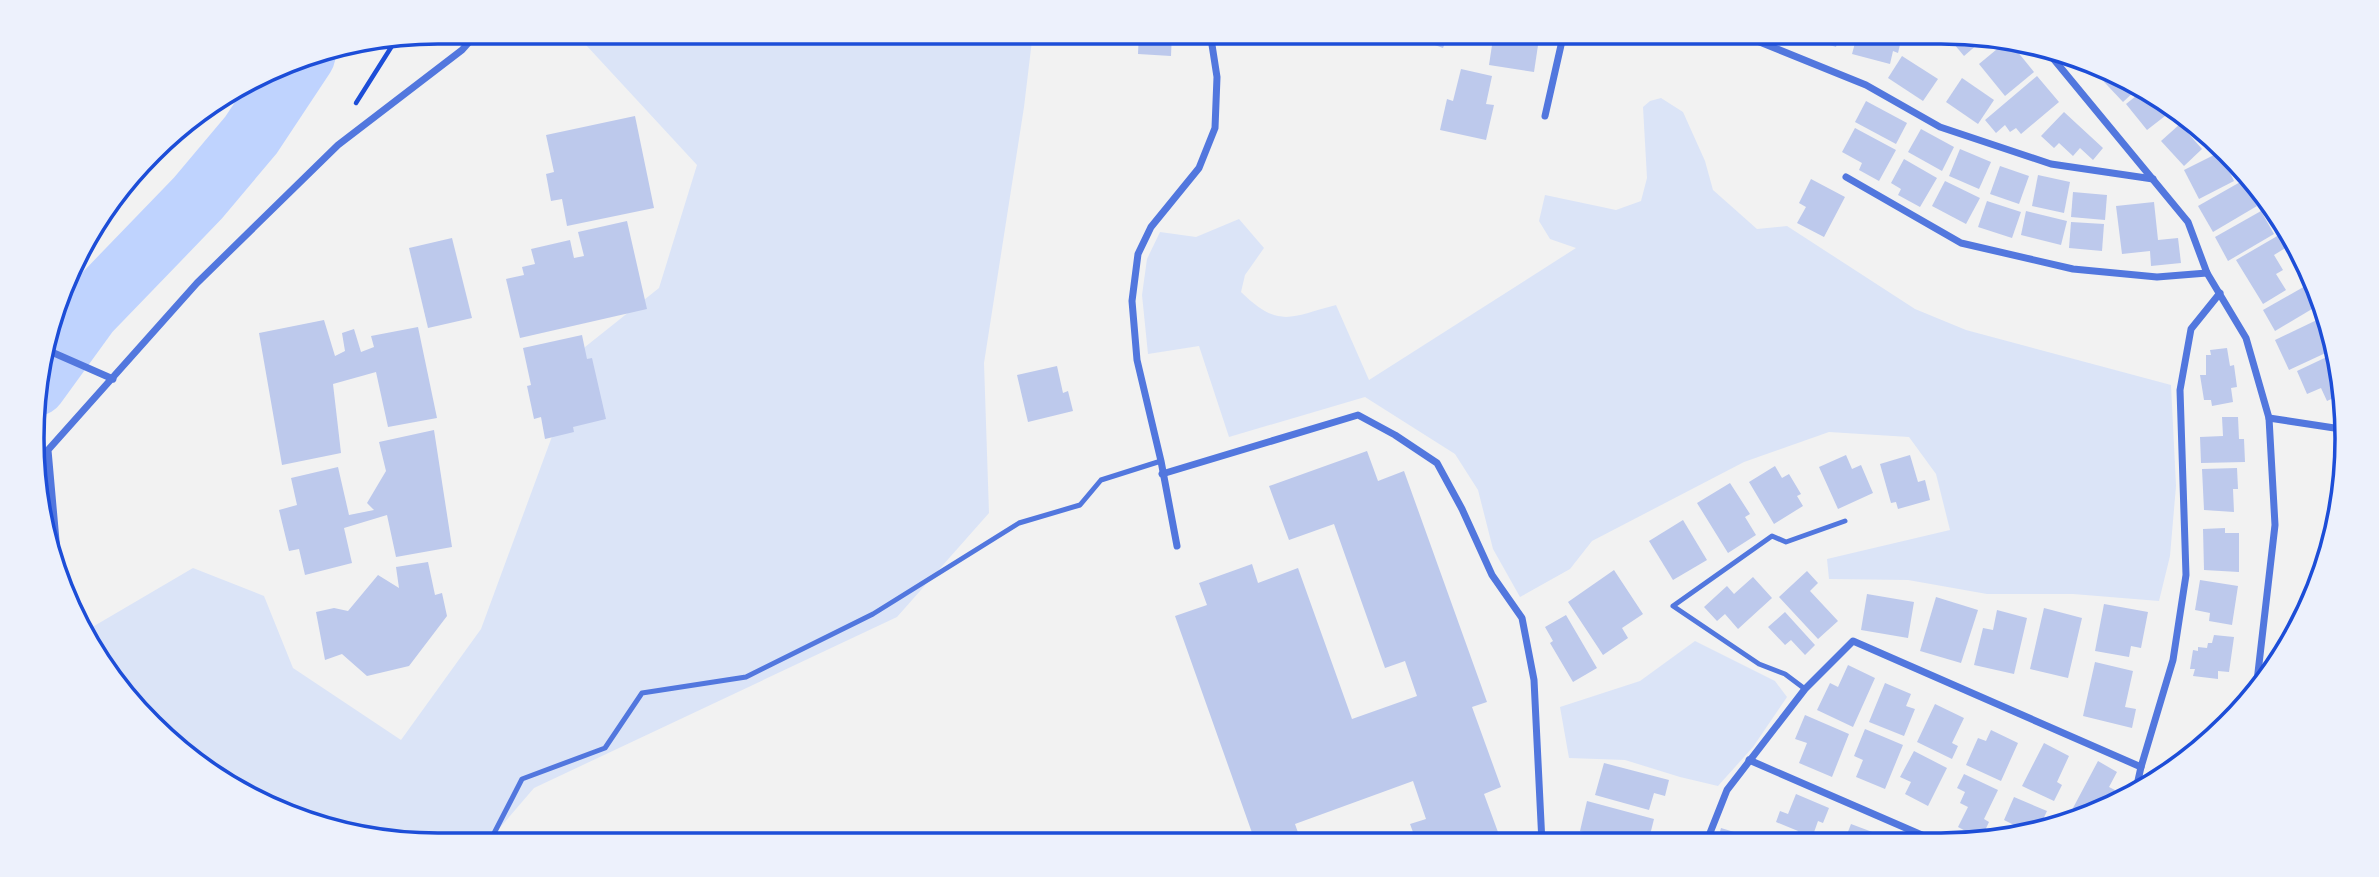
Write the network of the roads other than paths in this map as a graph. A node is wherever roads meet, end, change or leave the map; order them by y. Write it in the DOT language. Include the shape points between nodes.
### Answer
graph roads {
  1 [pos="467,44"];
  2 [pos="1212,44"];
  3 [pos="1561,44"];
  4 [pos="1765,44"];
  5 [pos="2057,62"];
  6 [pos="1545,116"];
  7 [pos="1846,177"];
  8 [pos="2153,179"];
  9 [pos="2207,273"];
  10 [pos="2220,293"];
  11 [pos="53,353"];
  12 [pos="113,379"];
  13 [pos="2269,418"];
  14 [pos="2335,428"];
  15 [pos="1161,461"];
  16 [pos="1162,474"];
  17 [pos="1846,521"];
  18 [pos="56,535"];
  19 [pos="1177,546"];
  20 [pos="2258,674"];
  21 [pos="1805,689"];
  22 [pos="1749,761"];
  23 [pos="2141,767"];
  24 [pos="2138,780"];
  25 [pos="494,833"];
  26 [pos="1542,833"];
  27 [pos="1710,833"];
  28 [pos="1917,833"];
  1 -- 12 [label="street" via="338,145 197,283"];
  2 -- 15 [label="street" via="1217,77 1215,128 1199,168 1151,227 1138,254 1132,301 1137,360"];
  3 -- 6 [label="street"];
  4 -- 8 [label="street" via="1866,85 1940,127 2051,164"];
  5 -- 8 [label="street"];
  7 -- 9 [label="street" via="1961,243 2073,269 2157,277"];
  8 -- 9 [label="street" via="2188,222"];
  9 -- 10 [label="street"];
  10 -- 13 [label="street" via="2246,338"];
  10 -- 23 [label="street" via="2191,329 2180,390 2186,575 2173,660"];
  11 -- 12 [label="street"];
  12 -- 18 [label="street" via="48,450"];
  13 -- 14 [label="street"];
  13 -- 20 [label="street" via="2275,525"];
  15 -- 16 [label="street"];
  15 -- 25 [label="lane" via="1101,480 1080,505 1020,523 873,614 746,677 642,693 605,748 522,779"];
  16 -- 19 [label="street"];
  16 -- 26 [label="street" via="1358,415 1437,463 1492,575 1522,618 1534,680"];
  17 -- 21 [label="lane" via="1787,542 1772,536 1673,606"];
  21 -- 22 [label="street"];
  21 -- 23 [label="street" via="1853,641"];
  22 -- 27 [label="street" via="1727,790"];
  22 -- 28 [label="street"];
  23 -- 24 [label="street"];
}
